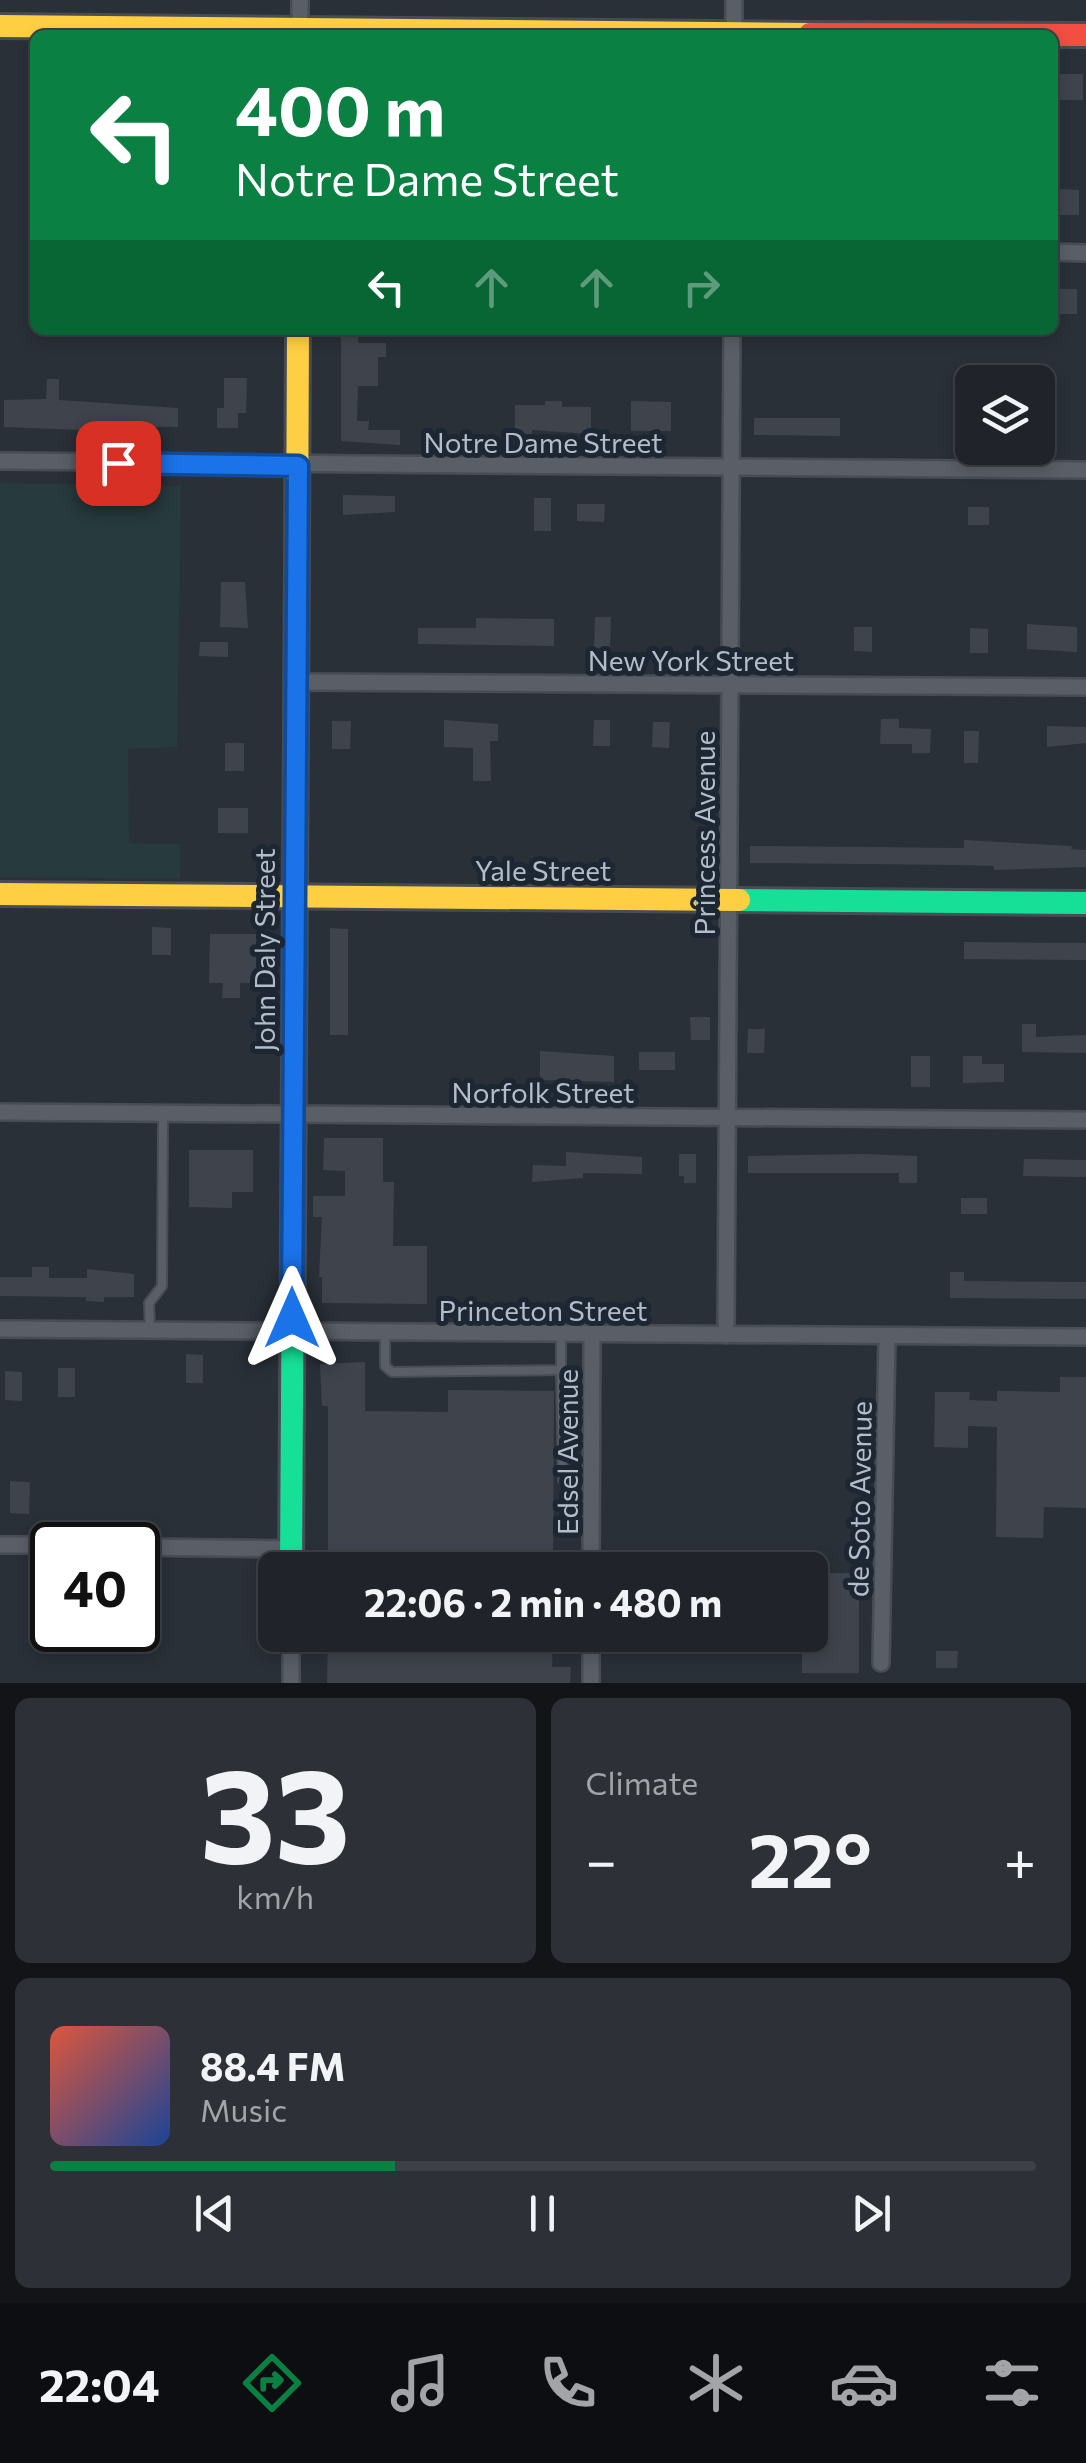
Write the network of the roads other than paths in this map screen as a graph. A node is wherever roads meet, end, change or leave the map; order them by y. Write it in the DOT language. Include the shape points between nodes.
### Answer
graph roads {
  1 [pos="300,0"];
  2 [pos="734,0"];
  3 [pos="0,26"];
  4 [pos="200,30"];
  5 [pos="300,30"];
  6 [pos="734,30"];
  7 [pos="1058,35"];
  8 [pos="1086,35"];
  9 [pos="1058,252"];
  10 [pos="1086,252"];
  11 [pos="298,335"];
  12 [pos="732,335"];
  13 [pos="0,461"];
  14 [pos="298,466"];
  15 [pos="732,468"];
  16 [pos="1086,470"];
  17 [pos="296,682"];
  18 [pos="730,685"];
  19 [pos="1086,686"];
  20 [pos="0,894"];
  21 [pos="295,899"];
  22 [pos="728,901"];
  23 [pos="1086,903"];
  24 [pos="0,1112"];
  25 [pos="163,1114"];
  26 [pos="294,1116"];
  27 [pos="727,1118"];
  28 [pos="1086,1120"];
  29 [pos="0,1329"];
  30 [pos="150,1331"];
  31 [pos="292,1332"];
  32 [pos="385,1334"];
  33 [pos="592,1335"];
  34 [pos="561,1336"];
  35 [pos="726,1336"];
  36 [pos="887,1336"];
  37 [pos="1086,1338"];
  38 [pos="562,1370"];
  39 [pos="564,1480"];
  40 [pos="0,1544"];
  41 [pos="30,1545"];
  42 [pos="160,1549"];
  43 [pos="291,1552"];
  44 [pos="591,1552"];
  45 [pos="258,1557"];
  46 [pos="291,1652"];
  47 [pos="591,1652"];
  48 [pos="881,1663"];
  49 [pos="290,1683"];
  50 [pos="591,1683"];
  1 -- 5 [label="street"];
  2 -- 6 [label="street"];
  3 -- 4 [label="street"];
  7 -- 8 [label="street"];
  9 -- 10 [label="street"];
  11 -- 14 [label="street, John Daly Street"];
  12 -- 15 [label="street, Princess Avenue"];
  13 -- 14 [label="street, Notre Dame Street"];
  14 -- 15 [label="street, Notre Dame Street"];
  14 -- 17 [label="street, John Daly Street"];
  15 -- 16 [label="street, Notre Dame Street"];
  15 -- 18 [label="street, Princess Avenue"];
  17 -- 18 [label="street, New York Street"];
  17 -- 21 [label="street, John Daly Street"];
  18 -- 19 [label="street, New York Street"];
  18 -- 22 [label="street, Princess Avenue"];
  20 -- 21 [label="street, Yale Street"];
  21 -- 22 [label="street, Yale Street"];
  21 -- 26 [label="street, John Daly Street"];
  22 -- 23 [label="street, Yale Street"];
  22 -- 27 [label="street, Princess Avenue"];
  24 -- 25 [label="street, Norfolk Street"];
  25 -- 26 [label="street, Norfolk Street"];
  25 -- 30 [label="lane" via="162,1286 149,1303"];
  26 -- 27 [label="street, Norfolk Street"];
  26 -- 31 [label="street, John Daly Street"];
  27 -- 28 [label="street, Norfolk Street"];
  27 -- 35 [label="street, Princess Avenue"];
  29 -- 30 [label="street, Princeton Street"];
  30 -- 31 [label="street, Princeton Street"];
  31 -- 32 [label="street, Princeton Street"];
  31 -- 43 [label="street, John Daly Street"];
  32 -- 34 [label="street, Princeton Street"];
  32 -- 38 [label="lane" via="385,1366 392,1372"];
  33 -- 34 [label="street, Princeton Street"];
  33 -- 35 [label="street, Princeton Street"];
  33 -- 44 [label="street, Edsel Avenue"];
  34 -- 38 [label="lane"];
  35 -- 36 [label="street, Princeton Street"];
  36 -- 37 [label="street, Princeton Street"];
  36 -- 48 [label="street, de Soto Avenue"];
  38 -- 39 [label="lane"];
  40 -- 41 [label="street"];
  42 -- 45 [label="street"];
  46 -- 49 [label="street"];
  47 -- 50 [label="street"];
}
